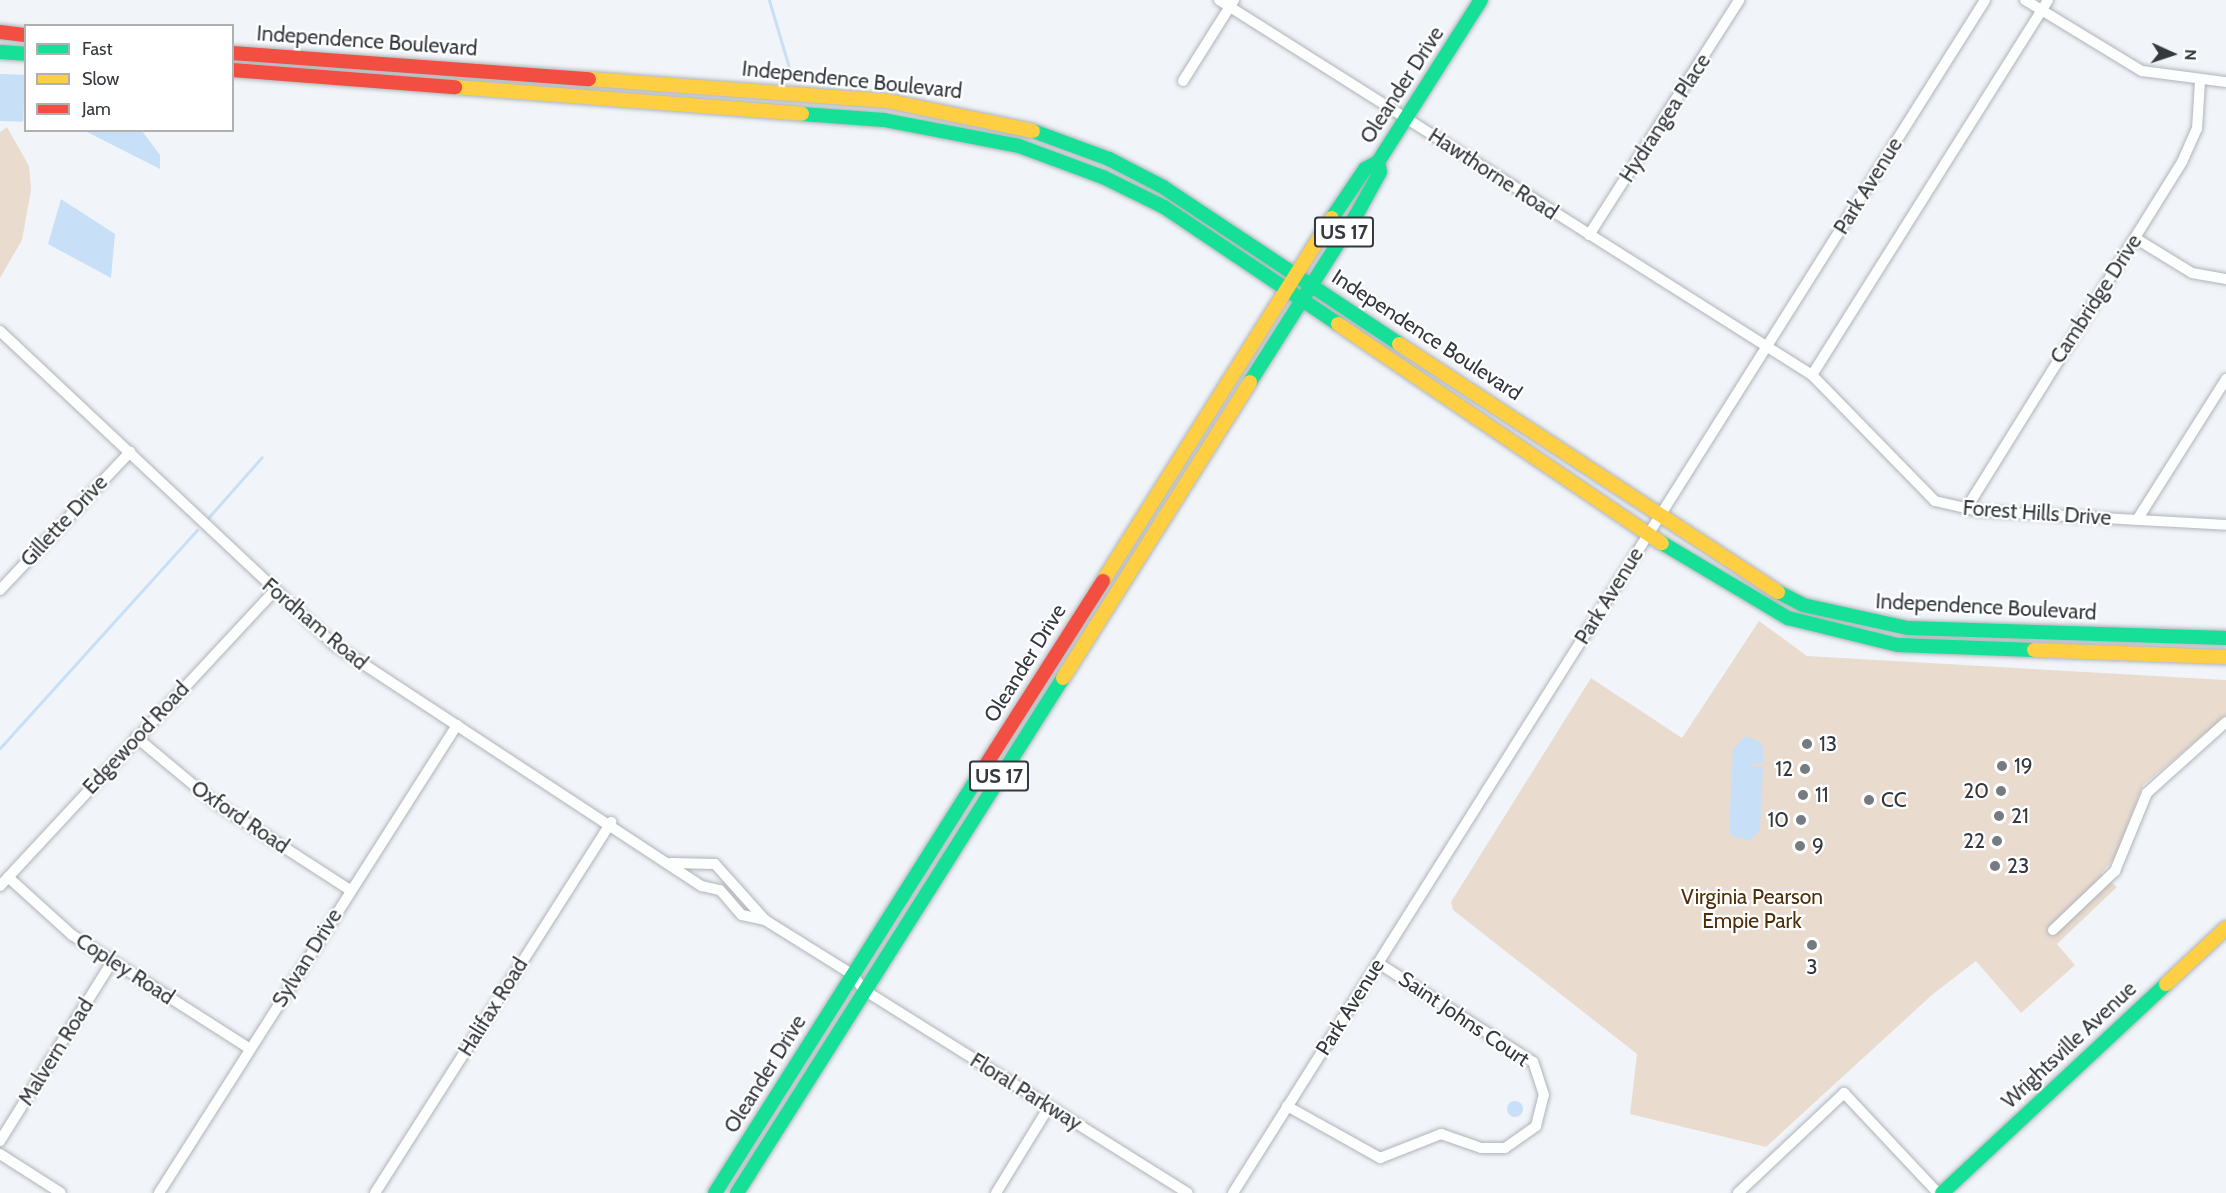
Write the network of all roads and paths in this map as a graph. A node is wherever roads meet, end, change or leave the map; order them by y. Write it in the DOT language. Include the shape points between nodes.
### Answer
graph roads {
  1 [pos="1219,0"];
  2 [pos="1481,0"];
  3 [pos="1739,0"];
  4 [pos="1985,0"];
  5 [pos="2025,0"];
  6 [pos="2048,0"];
  7 [pos="1232,3"];
  8 [pos="2042,11"];
  9 [pos="0,32"];
  10 [pos="24,35"];
  11 [pos="0,52"];
  12 [pos="234,52"];
  13 [pos="24,54"];
  14 [pos="234,70"];
  15 [pos="1183,81"];
  16 [pos="2200,81"];
  17 [pos="2226,82"];
  18 [pos="888,101"];
  19 [pos="786,113"];
  20 [pos="1406,118"];
  21 [pos="1378,162"];
  22 [pos="1589,235"];
  23 [pos="2135,238"];
  24 [pos="1297,275"];
  25 [pos="2226,279"];
  26 [pos="1311,284"];
  27 [pos="1287,289"];
  28 [pos="1301,299"];
  29 [pos="0,331"];
  30 [pos="1768,346"];
  31 [pos="1812,375"];
  32 [pos="2226,379"];
  33 [pos="130,452"];
  34 [pos="1966,509"];
  35 [pos="1659,517"];
  36 [pos="2137,520"];
  37 [pos="2226,525"];
  38 [pos="1649,533"];
  39 [pos="0,590"];
  40 [pos="274,591"];
  41 [pos="2226,638"];
  42 [pos="2226,657"];
  43 [pos="457,725"];
  44 [pos="2224,728"];
  45 [pos="136,737"];
  46 [pos="611,822"];
  47 [pos="671,863"];
  48 [pos="8,877"];
  49 [pos="0,886"];
  50 [pos="350,890"];
  51 [pos="765,920"];
  52 [pos="2226,928"];
  53 [pos="2053,930"];
  54 [pos="112,962"];
  55 [pos="1378,963"];
  56 [pos="853,975"];
  57 [pos="864,990"];
  58 [pos="250,1049"];
  59 [pos="1287,1106"];
  60 [pos="1049,1107"];
  61 [pos="0,1141"];
  62 [pos="0,1154"];
  63 [pos="56,1192"];
  64 [pos="159,1193"];
  65 [pos="375,1193"];
  66 [pos="715,1193"];
  67 [pos="737,1193"];
  68 [pos="996,1193"];
  69 [pos="1188,1193"];
  70 [pos="1233,1193"];
  71 [pos="1738,1193"];
  72 [pos="1940,1193"];
  1 -- 7 [label="street, Hawthorne Road"];
  2 -- 20 [label="main road, Oleander Drive / US 17"];
  3 -- 22 [label="street, Hydrangea Place"];
  4 -- 30 [label="street, Park Avenue"];
  5 -- 8 [label="street"];
  6 -- 8 [label="street"];
  7 -- 15 [label="street"];
  7 -- 20 [label="street, Hawthorne Road"];
  8 -- 16 [label="street" via="2142,70"];
  8 -- 31 [label="street"];
  9 -- 10 [label="main road"];
  11 -- 13 [label="main road"];
  12 -- 18 [label="main road, Independence Boulevard"];
  14 -- 19 [label="main road, Independence Boulevard"];
  16 -- 17 [label="street"];
  16 -- 23 [label="street, Cambridge Drive" via="2193,141"];
  18 -- 19 [label="main road" via="799,104"];
  18 -- 24 [label="main road, Independence Boulevard" via="982,116 1109,159"];
  19 -- 27 [label="main road, Independence Boulevard" via="939,127 1042,154 1164,207"];
  20 -- 21 [label="main road, Oleander Drive / US 17"];
  20 -- 22 [label="street, Hawthorne Road"];
  21 -- 24 [label="main road, Oleander Drive / US 17" via="1365,169"];
  21 -- 26 [label="main road, Oleander Drive / US 17" via="1380,172"];
  22 -- 30 [label="street, Hawthorne Road"];
  23 -- 25 [label="street" via="2192,273"];
  23 -- 34 [label="street, Cambridge Drive"];
  24 -- 26 [label="main road, Independence Boulevard"];
  24 -- 27 [label="main road, Oleander Drive / US 17"];
  26 -- 28 [label="main road, Oleander Drive / US 17"];
  26 -- 35 [label="main road, Independence Boulevard"];
  27 -- 28 [label="main road, Independence Boulevard"];
  27 -- 56 [label="main road, Oleander Drive / US 17"];
  28 -- 38 [label="main road, Independence Boulevard"];
  28 -- 57 [label="main road, Oleander Drive / US 17"];
  29 -- 33 [label="street, Fordham Road"];
  30 -- 31 [label="street, Forest Hills Drive"];
  30 -- 35 [label="street, Park Avenue"];
  31 -- 34 [label="street, Forest Hills Drive" via="1922,492"];
  32 -- 36 [label="street"];
  33 -- 39 [label="street, Gillette Drive"];
  33 -- 40 [label="street, Fordham Road"];
  34 -- 36 [label="street, Forest Hills Drive"];
  35 -- 38 [label="street, Park Avenue"];
  35 -- 41 [label="main road, Independence Boulevard" via="1765,587 1854,620 1939,630"];
  36 -- 37 [label="street, Forest Hills Drive"];
  38 -- 42 [label="main road, Independence Boulevard" via="1769,608 1853,638 1958,649"];
  38 -- 55 [label="street, Park Avenue"];
  40 -- 43 [label="street, Fordham Road" via="355,660"];
  40 -- 45 [label="street, Edgewood Road"];
  43 -- 46 [label="street, Fordham Road"];
  43 -- 50 [label="street, Sylvan Drive"];
  44 -- 53 [label="street" via="2146,794 2115,871"];
  45 -- 48 [label="street, Edgewood Road"];
  45 -- 50 [label="street, Oxford Road" via="214,802"];
  46 -- 47 [label="street, Fordham Road"];
  46 -- 65 [label="street, Halifax Road"];
  47 -- 51 [label="street, Fordham Road" via="702,886 720,890 742,915"];
  47 -- 51 [label="street, Fordham Road" via="715,864"];
  48 -- 49 [label="street, Edgewood Road"];
  48 -- 54 [label="street, Copley Road" via="62,927"];
  50 -- 58 [label="street, Sylvan Drive"];
  51 -- 56 [label="street, Fordham Road"];
  52 -- 72 [label="main road, Wrightsville Avenue"];
  54 -- 58 [label="street, Copley Road"];
  54 -- 61 [label="street, Malvern Road"];
  55 -- 59 [label="street, Park Avenue"];
  55 -- 59 [label="street, Saint Johns Court" via="1533,1062 1544,1095 1536,1126 1505,1148 1482,1148 1441,1134 1380,1158"];
  56 -- 57 [label="street, Fordham Road"];
  56 -- 66 [label="main road, Oleander Drive / US 17"];
  57 -- 60 [label="street, Floral Parkway"];
  57 -- 67 [label="main road, Oleander Drive / US 17"];
  58 -- 64 [label="street, Sylvan Drive"];
  59 -- 70 [label="street, Park Avenue"];
  60 -- 68 [label="street"];
  60 -- 69 [label="street, Floral Parkway"];
  62 -- 63 [label="street"];
  71 -- 72 [label="street" via="1844,1093"];
}
